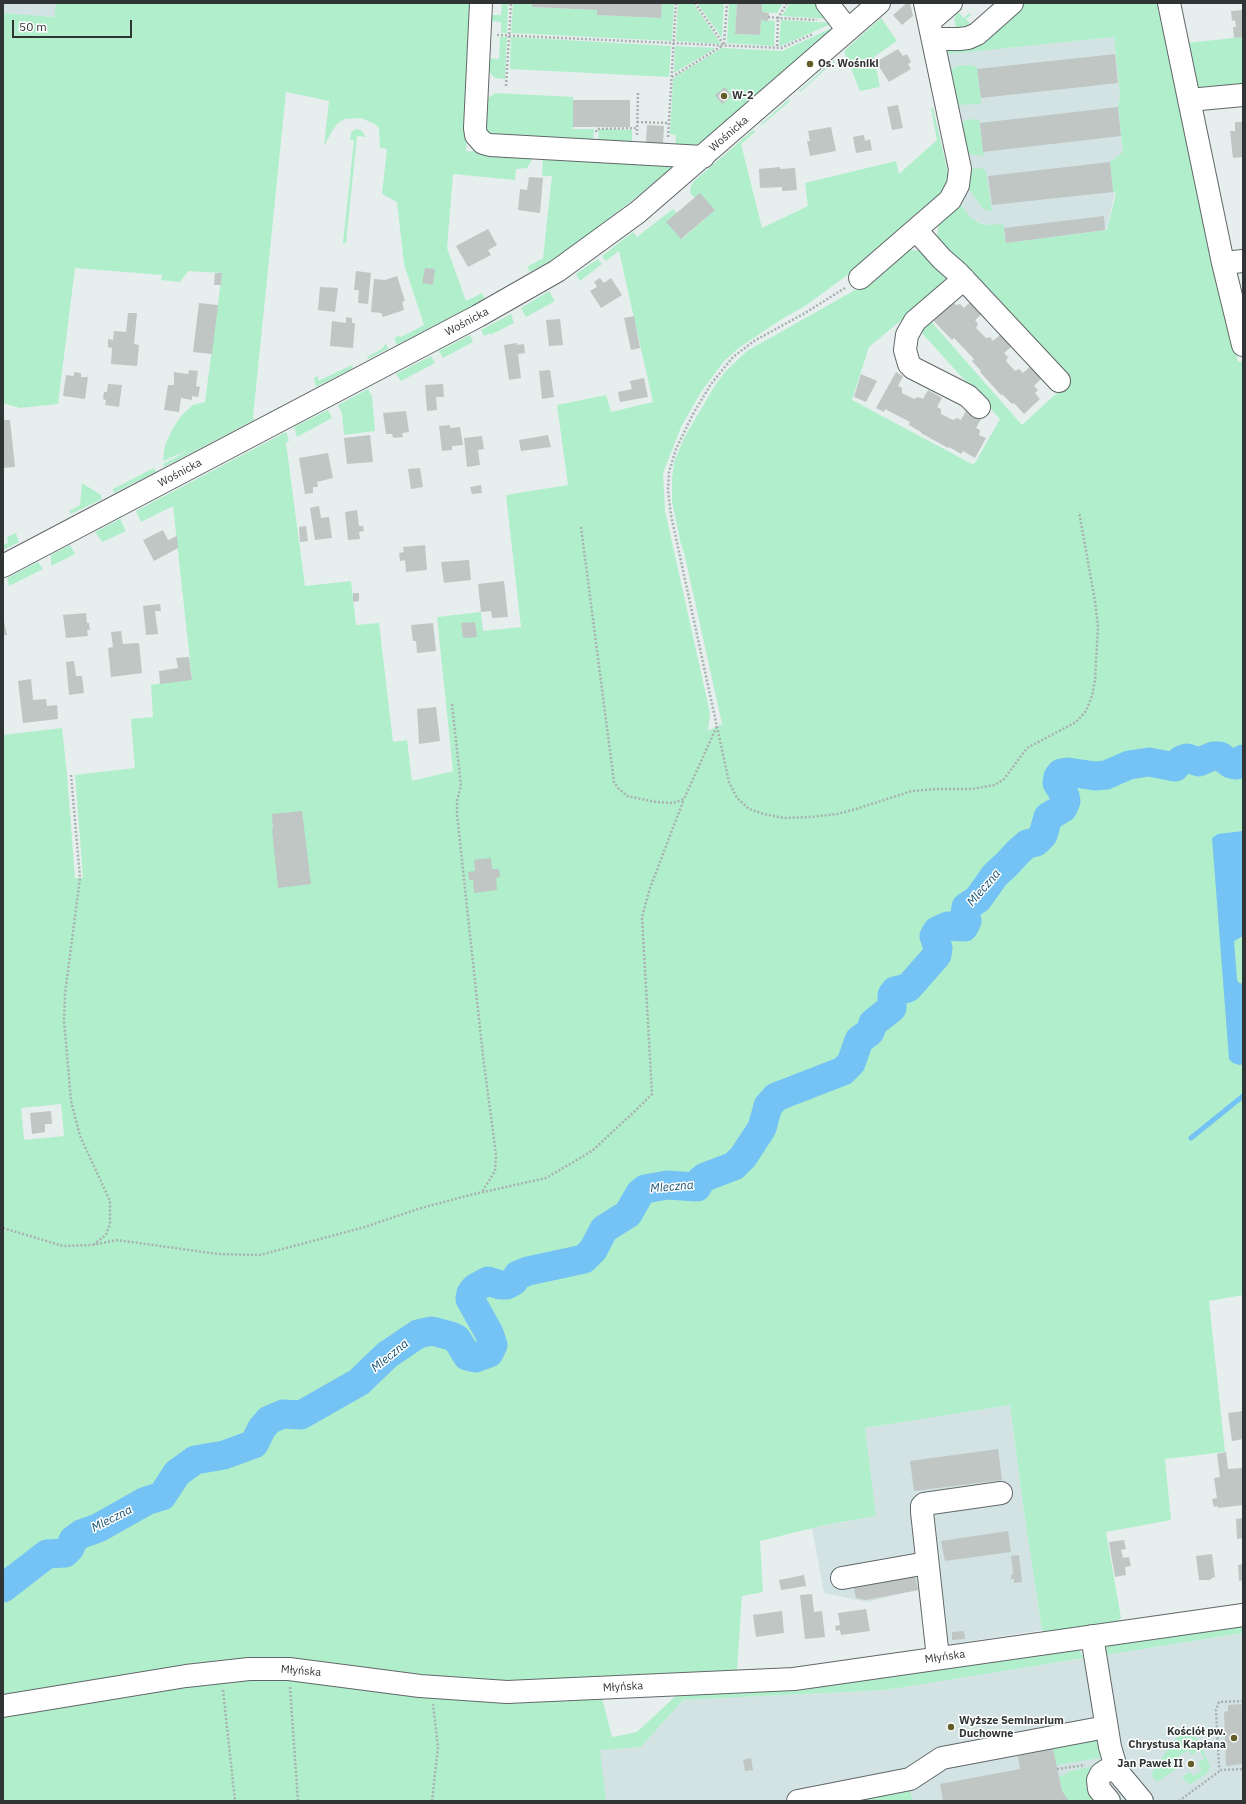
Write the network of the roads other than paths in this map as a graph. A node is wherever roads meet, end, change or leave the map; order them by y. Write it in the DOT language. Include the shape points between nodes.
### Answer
graph roads {
  1 [pos="481,3"];
  2 [pos="826,3"];
  3 [pos="879,3"];
  4 [pos="951,3"];
  5 [pos="1012,3"];
  6 [pos="1168,3"];
  7 [pos="929,21"];
  8 [pos="845,26"];
  9 [pos="1243,95"];
  10 [pos="1189,100"];
  11 [pos="703,157"];
  12 [pos="916,230"];
  13 [pos="1233,262"];
  14 [pos="860,278"];
  15 [pos="964,279"];
  16 [pos="1243,345"];
  17 [pos="1059,381"];
  18 [pos="978,407"];
  19 [pos="3,566"];
  20 [pos="1001,1493"];
  21 [pos="927,1563"];
  22 [pos="842,1578"];
  23 [pos="1243,1615"];
  24 [pos="1092,1636"];
  25 [pos="938,1658"];
  26 [pos="3,1706"];
  27 [pos="1106,1726"];
  28 [pos="1118,1771"];
  29 [pos="798,1801"];
  30 [pos="1109,1801"];
  31 [pos="1142,1801"];
  1 -- 11 [label="street" via="476,128 483,143"];
  2 -- 8 [label="street"];
  3 -- 8 [label="street, Wośnicka"];
  4 -- 7 [label="street"];
  5 -- 7 [label="street" via="977,34 968,38 959,39"];
  6 -- 10 [label="street"];
  7 -- 12 [label="street" via="960,174 950,200"];
  8 -- 11 [label="street, Wośnicka"];
  9 -- 10 [label="street"];
  10 -- 13 [label="street"];
  11 -- 19 [label="street, Wośnicka" via="601,241 516,296"];
  12 -- 14 [label="street"];
  12 -- 15 [label="street"];
  13 -- 16 [label="street"];
  15 -- 17 [label="street"];
  15 -- 18 [label="street" via="914,321 907,334 905,350 909,364 913,368 968,396"];
  20 -- 21 [label="street" via="924,1504 922,1512"];
  21 -- 22 [label="street"];
  21 -- 25 [label="street"];
  23 -- 24 [label="street, Młyńska"];
  24 -- 25 [label="street, Młyńska"];
  24 -- 27 [label="street"];
  25 -- 26 [label="street, Młyńska" via="794,1679 507,1692 430,1687 289,1669 249,1669 186,1676"];
  27 -- 28 [label="street"];
  27 -- 29 [label="street" via="942,1758 910,1778"];
  28 -- 30 [label="street" via="1107,1770 1098,1780 1099,1789"];
  28 -- 31 [label="street"];
}
